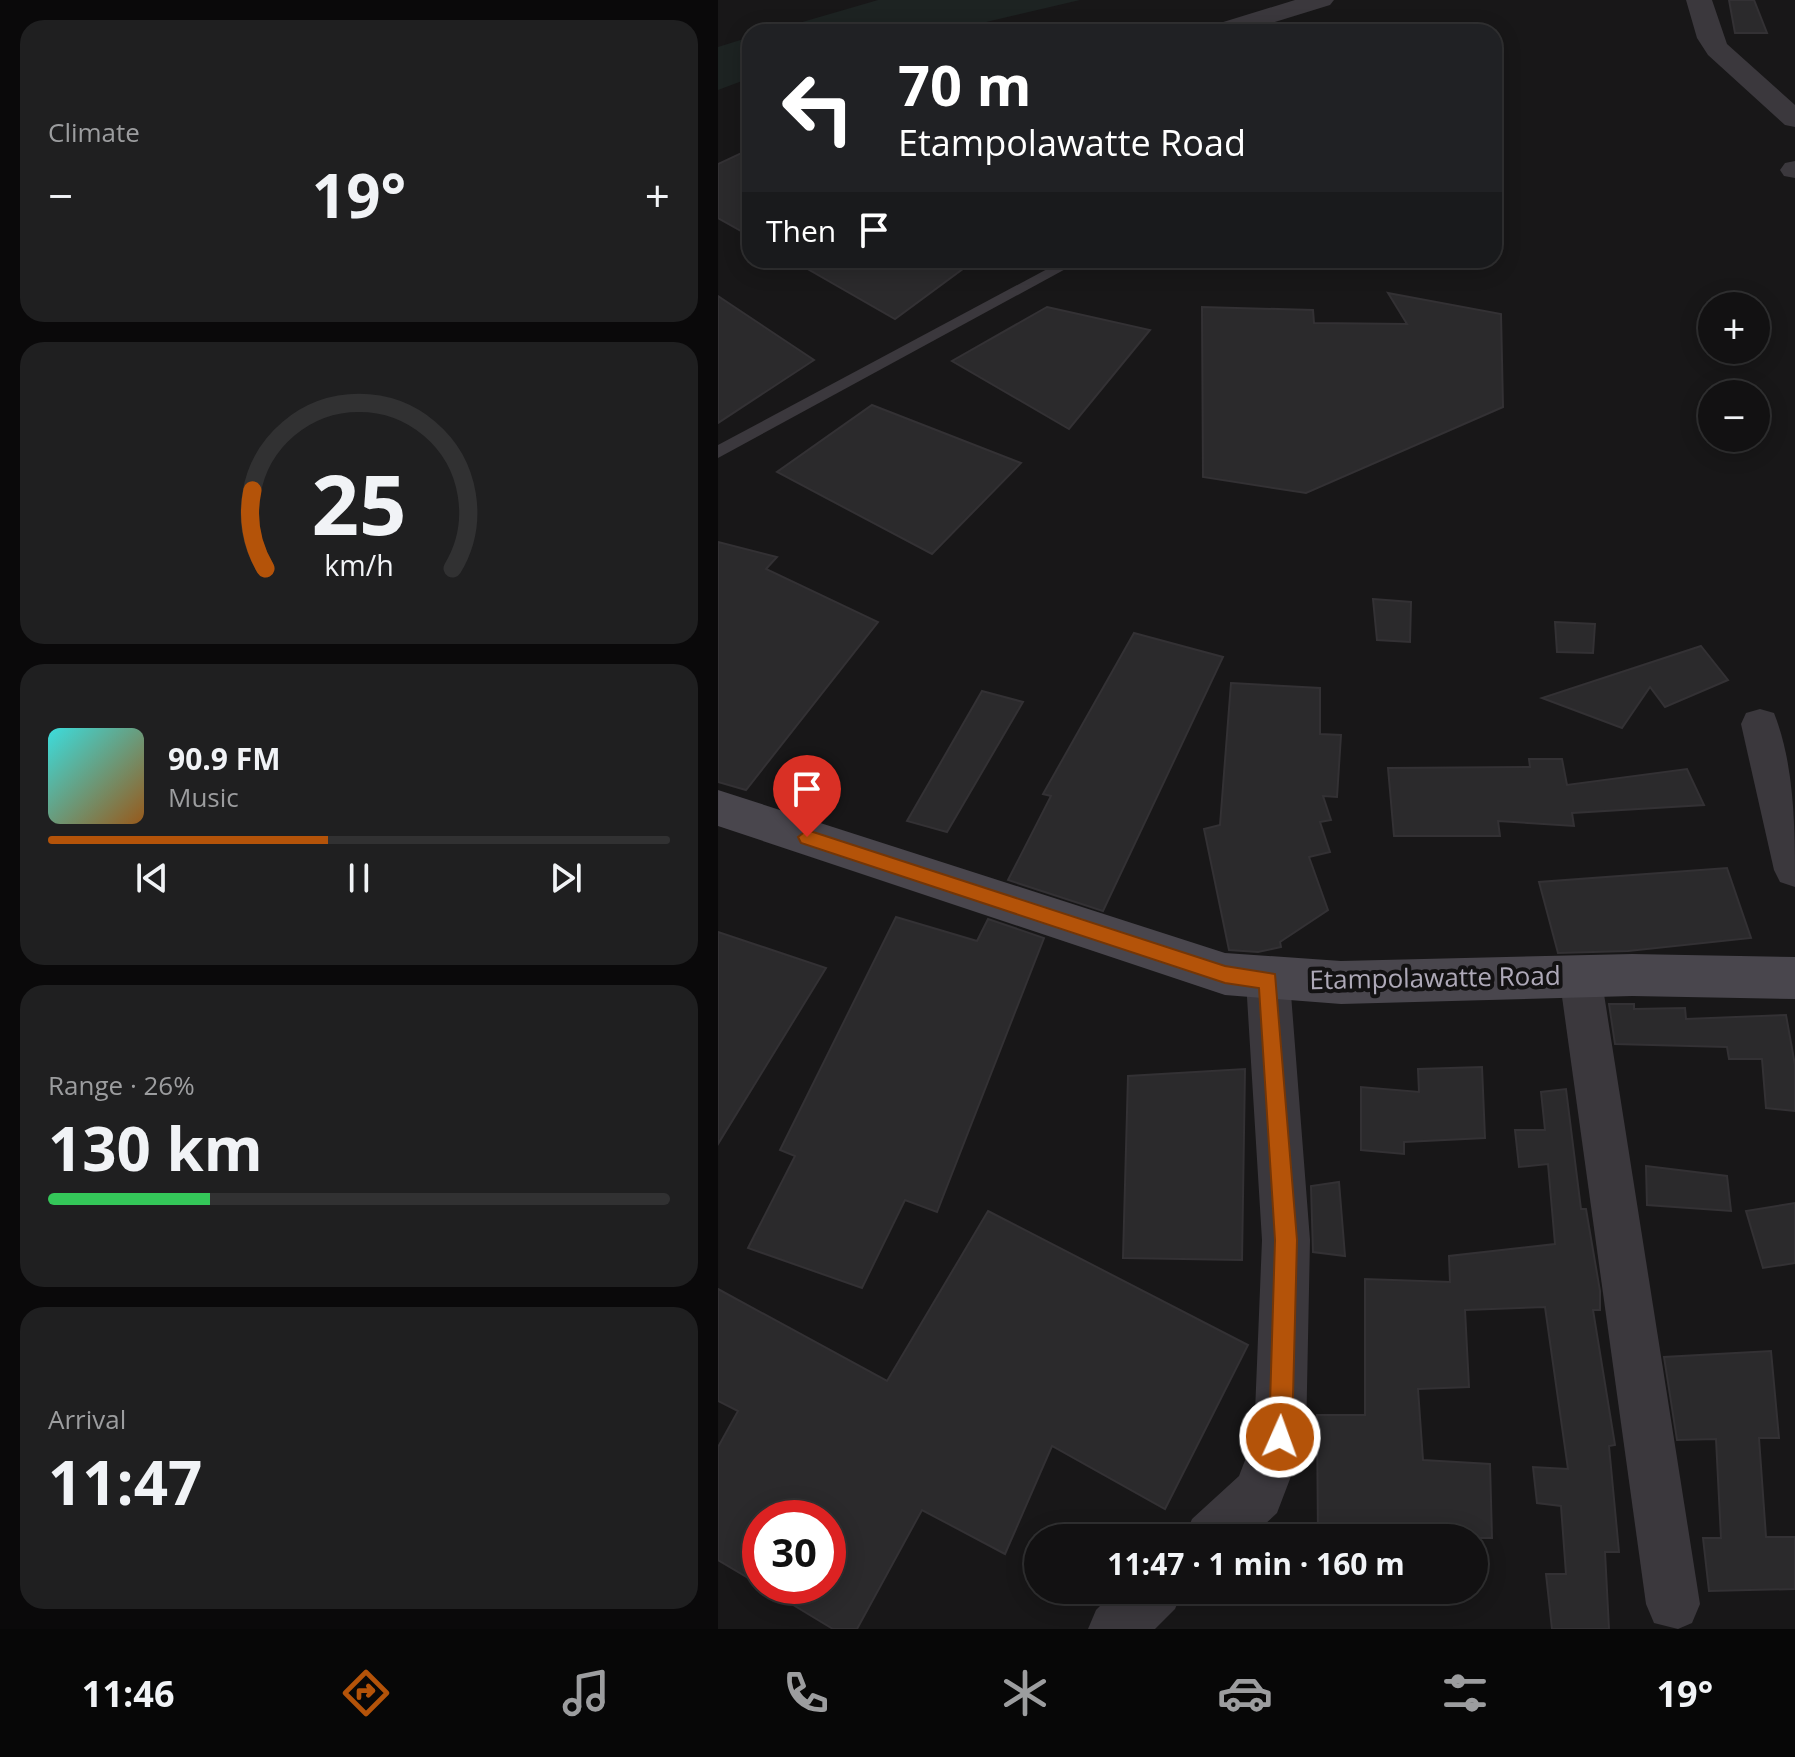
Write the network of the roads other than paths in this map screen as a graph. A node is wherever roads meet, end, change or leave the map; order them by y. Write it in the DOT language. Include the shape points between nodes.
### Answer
graph roads {
  1 [pos="1321,0"];
  2 [pos="1699,0"];
  3 [pos="1242,24"];
  4 [pos="1795,119"];
  5 [pos="1060,268"];
  6 [pos="718,452"];
  7 [pos="1760,724"];
  8 [pos="718,808"];
  9 [pos="1795,870"];
  10 [pos="1580,975"];
  11 [pos="1795,978"];
  12 [pos="1268,981"];
  13 [pos="1226,1524"];
  14 [pos="1141,1604"];
  15 [pos="1673,1604"];
  16 [pos="1115,1629"];
  1 -- 3 [label="street"];
  2 -- 4 [label="street" via="1717,49"];
  5 -- 6 [label="lane"];
  7 -- 9 [label="street"];
  8 -- 12 [label="street, Etampolawatte Road" via="1225,974"];
  10 -- 11 [label="street, Etampolawatte Road"];
  10 -- 12 [label="street, Etampolawatte Road"];
  10 -- 15 [label="street"];
  12 -- 13 [label="street" via="1286,1240 1280,1437 1258,1494"];
  14 -- 16 [label="street"];
}
